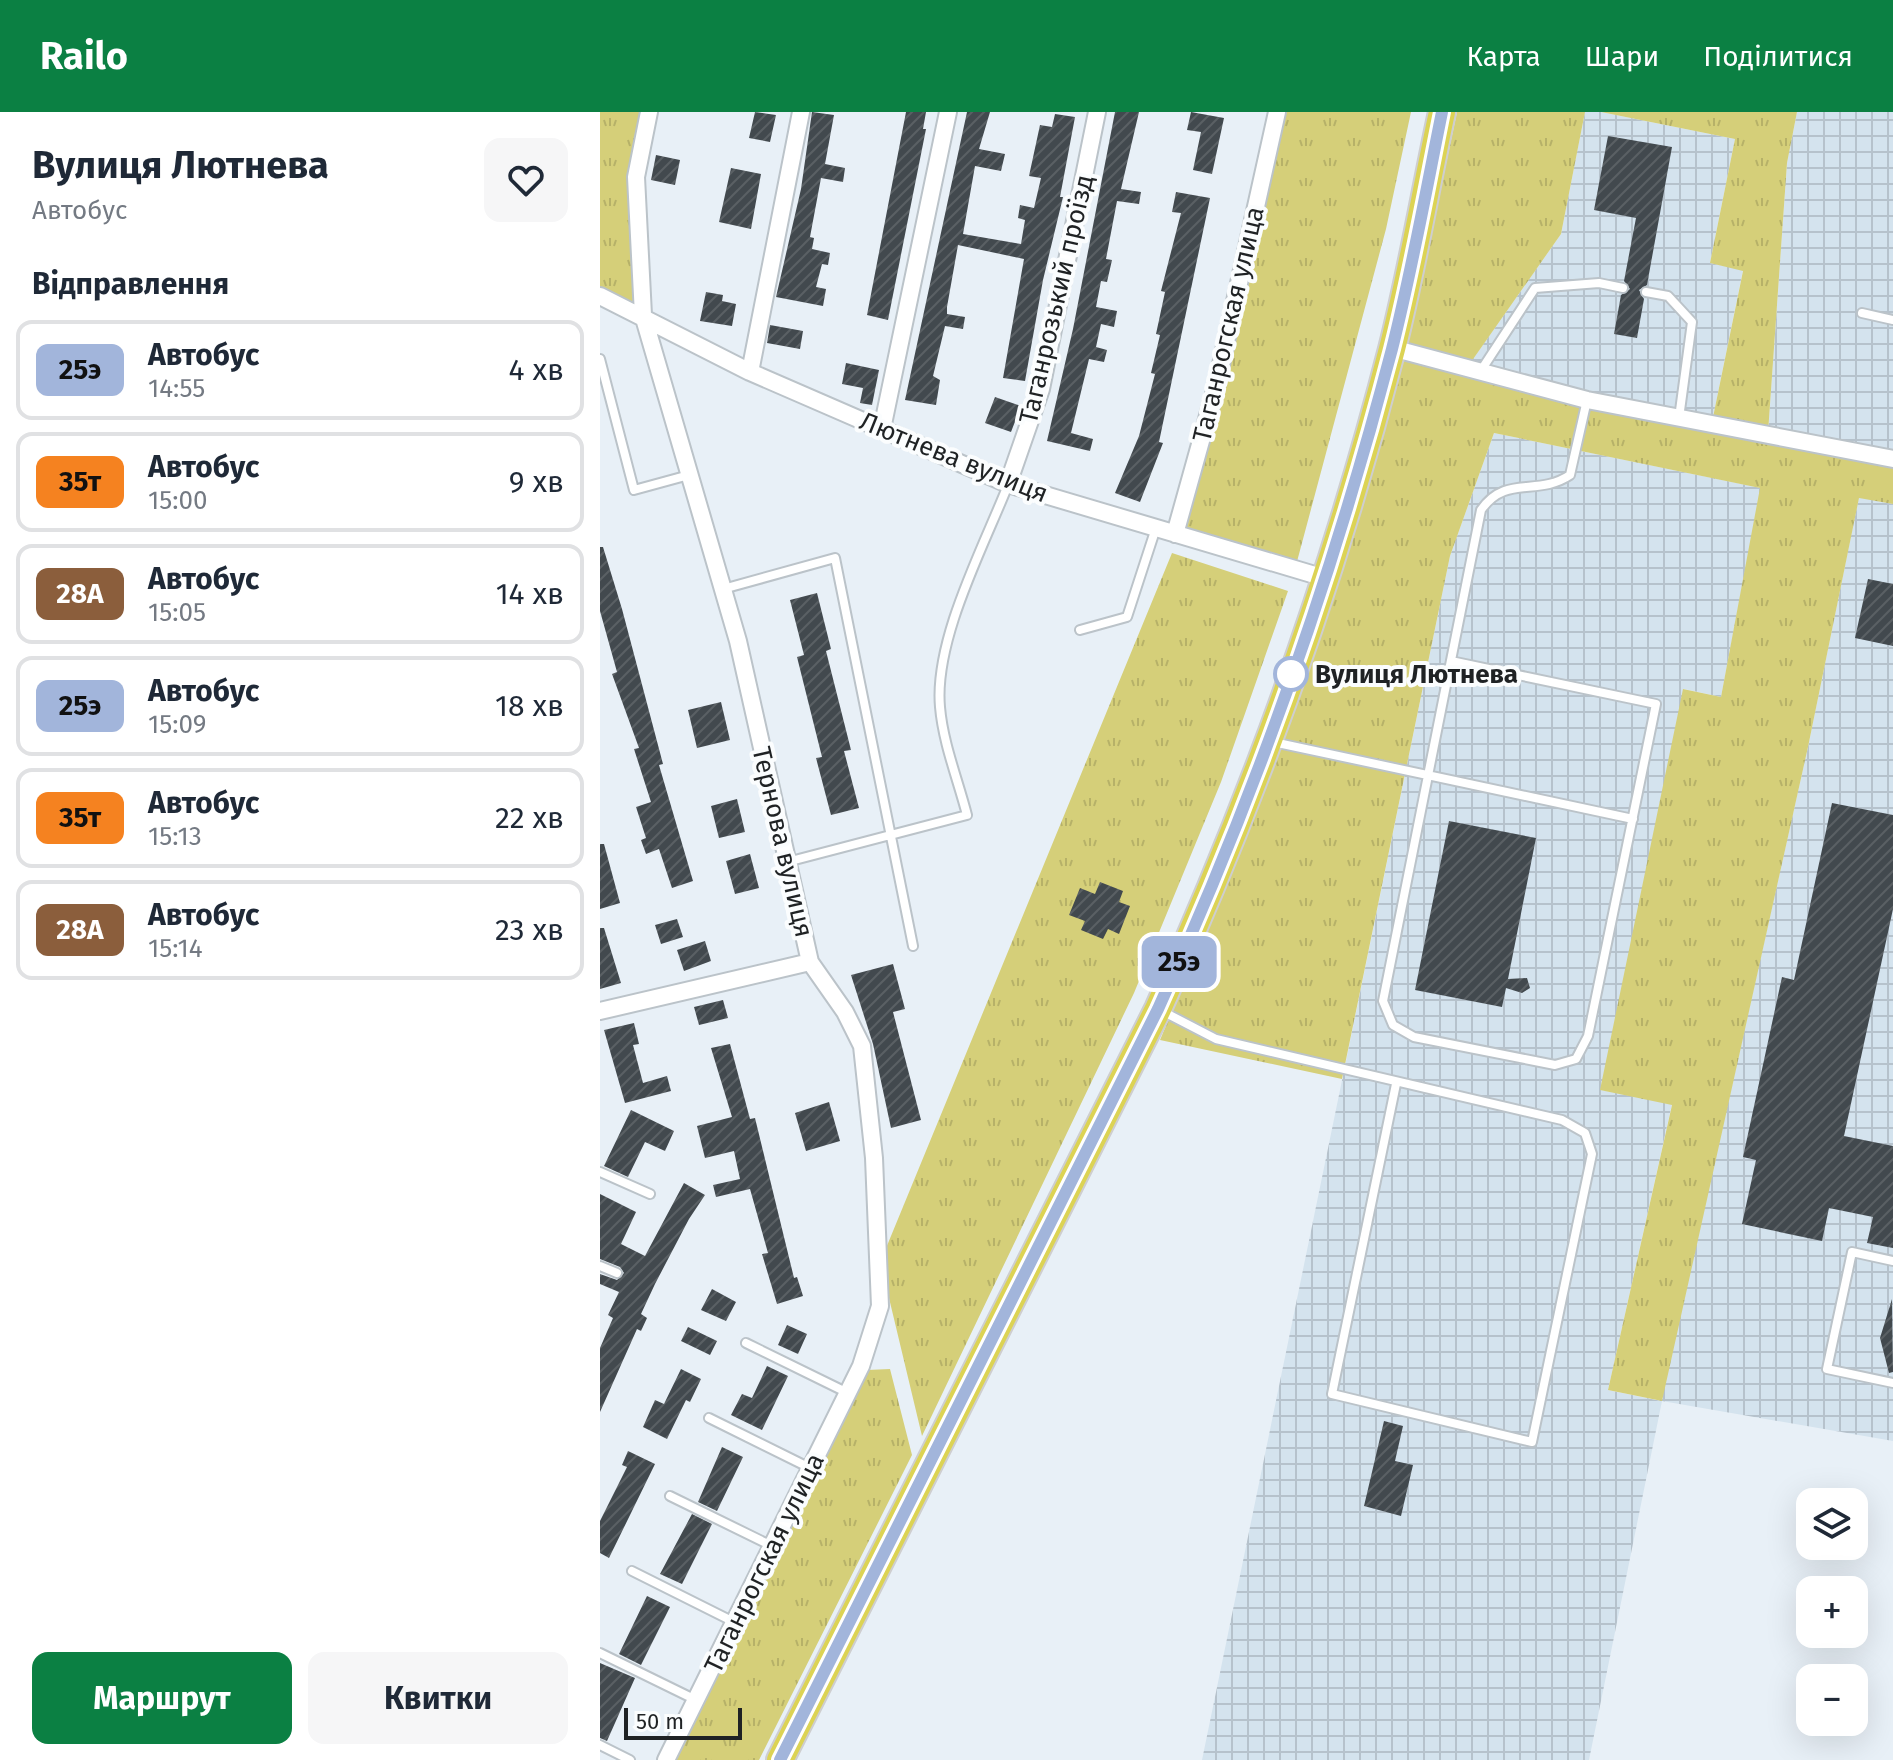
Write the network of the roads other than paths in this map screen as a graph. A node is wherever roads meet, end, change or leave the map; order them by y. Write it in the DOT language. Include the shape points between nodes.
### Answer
graph roads {
  1 [pos="649,112"];
  2 [pos="801,112"];
  3 [pos="948,112"];
  4 [pos="1097,112"];
  5 [pos="1277,112"];
  6 [pos="1442,112"];
  7 [pos="1623,288"];
  8 [pos="1646,292"];
  9 [pos="600,296"];
  10 [pos="1862,313"];
  11 [pos="643,315"];
  12 [pos="1893,320"];
  13 [pos="1392,348"];
  14 [pos="600,359"];
  15 [pos="750,372"];
  16 [pos="1480,373"];
  17 [pos="1587,400"];
  18 [pos="1678,418"];
  19 [pos="882,429"];
  20 [pos="1893,459"];
  21 [pos="689,475"];
  22 [pos="1008,484"];
  23 [pos="1156,528"];
  24 [pos="1175,534"];
  25 [pos="1325,578"];
  26 [pos="723,589"];
  27 [pos="1080,630"];
  28 [pos="1451,661"];
  29 [pos="1267,741"];
  30 [pos="1428,777"];
  31 [pos="1633,819"];
  32 [pos="891,835"];
  33 [pos="787,862"];
  34 [pos="913,946"];
  35 [pos="810,962"];
  36 [pos="1158,1009"];
  37 [pos="600,1011"];
  38 [pos="1396,1084"];
  39 [pos="600,1172"];
  40 [pos="650,1194"];
  41 [pos="1893,1261"];
  42 [pos="600,1266"];
  43 [pos="617,1273"];
  44 [pos="746,1343"];
  45 [pos="861,1366"];
  46 [pos="1893,1383"];
  47 [pos="848,1393"];
  48 [pos="709,1418"];
  49 [pos="810,1468"];
  50 [pos="670,1496"];
  51 [pos="772,1546"];
  52 [pos="632,1571"];
  53 [pos="734,1622"];
  54 [pos="600,1653"];
  55 [pos="696,1700"];
  56 [pos="600,1745"];
  57 [pos="630,1760"];
  58 [pos="666,1760"];
  59 [pos="780,1760"];
  1 -- 11 [label="street, Тернова вулиця" via="636,177"];
  2 -- 15 [label="street"];
  3 -- 19 [label="street"];
  4 -- 22 [label="street, Таганрозький проїзд" via="1041,389"];
  5 -- 24 [label="street, Таганрогская улица" via="1216,387"];
  6 -- 13 [label="highway"];
  7 -- 16 [label="lane" via="1599,283 1535,288"];
  8 -- 18 [label="lane" via="1668,296 1692,322"];
  9 -- 11 [label="street, Лютнева вулиця"];
  10 -- 12 [label="lane"];
  11 -- 15 [label="street, Лютнева вулиця"];
  11 -- 21 [label="street, Тернова вулиця"];
  13 -- 16 [label="street"];
  13 -- 25 [label="highway"];
  14 -- 21 [label="lane" via="634,490"];
  15 -- 19 [label="street, Лютнева вулиця"];
  16 -- 17 [label="street"];
  17 -- 18 [label="street"];
  17 -- 28 [label="lane" via="1570,475 1555,485 1491,495 1481,510"];
  18 -- 20 [label="street"];
  19 -- 22 [label="street, Лютнева вулиця"];
  21 -- 26 [label="street, Тернова вулиця"];
  22 -- 23 [label="street, Лютнева вулиця"];
  22 -- 32 [label="lane" via="946,642 939,676 940,709 967,815"];
  23 -- 24 [label="street, Лютнева вулиця"];
  23 -- 27 [label="lane" via="1127,617"];
  24 -- 25 [label="street, Лютнева вулиця"];
  25 -- 29 [label="highway"];
  26 -- 32 [label="lane" via="835,558"];
  26 -- 33 [label="street, Тернова вулиця"];
  28 -- 30 [label="lane"];
  28 -- 31 [label="lane" via="1656,704"];
  29 -- 30 [label="lane"];
  29 -- 36 [label="highway" via="1213,885"];
  30 -- 31 [label="lane"];
  30 -- 31 [label="lane" via="1383,1001 1393,1025 1414,1037 1555,1065 1576,1059 1588,1036"];
  32 -- 33 [label="lane"];
  32 -- 34 [label="lane"];
  33 -- 35 [label="street, Тернова вулиця"];
  35 -- 37 [label="street"];
  35 -- 45 [label="street, Тернова вулиця" via="862,1046 869,1094 880,1306"];
  36 -- 38 [label="lane" via="1216,1039"];
  36 -- 59 [label="highway"];
  38 -- 38 [label="lane" via="1332,1394 1532,1442 1592,1154 1585,1133 1562,1120"];
  39 -- 40 [label="lane"];
  41 -- 46 [label="lane" via="1852,1252 1827,1369"];
  42 -- 43 [label="lane"];
  44 -- 47 [label="lane"];
  45 -- 47 [label="street, Таганрогская улица"];
  47 -- 49 [label="street, Таганрогская улица"];
  48 -- 49 [label="lane"];
  49 -- 51 [label="street, Таганрогская улица"];
  50 -- 51 [label="lane"];
  51 -- 53 [label="street, Таганрогская улица"];
  52 -- 53 [label="lane"];
  53 -- 55 [label="street, Таганрогская улица"];
  54 -- 55 [label="lane"];
  55 -- 58 [label="street, Таганрогская улица"];
  56 -- 57 [label="lane"];
}
